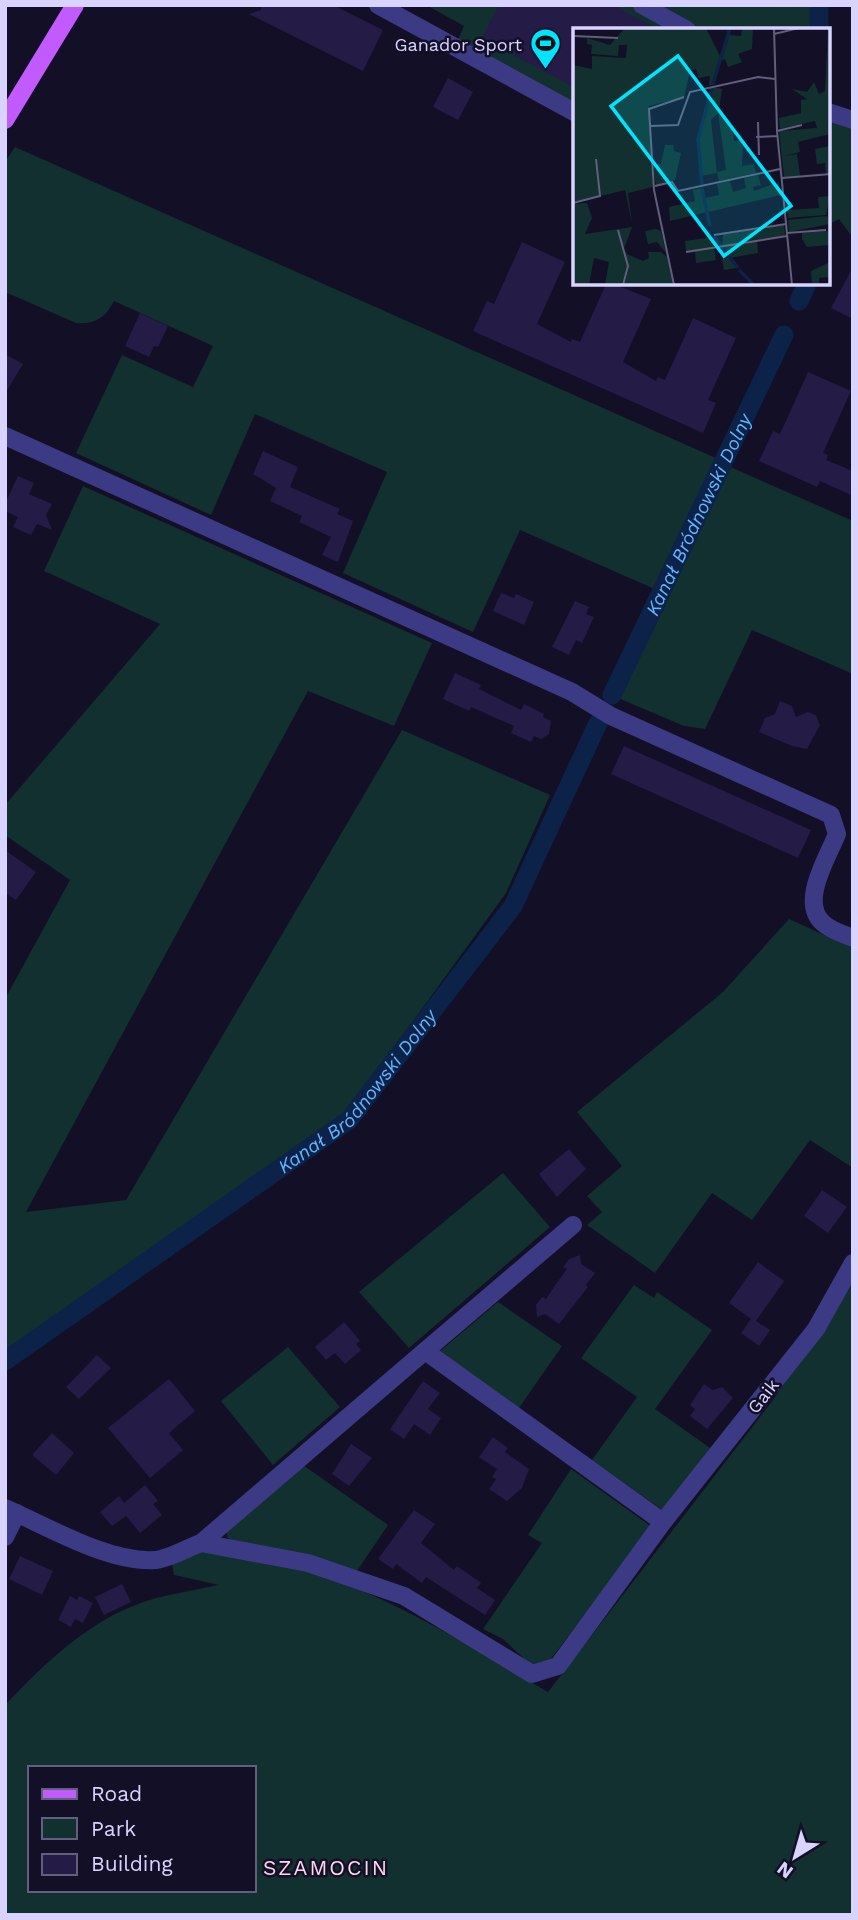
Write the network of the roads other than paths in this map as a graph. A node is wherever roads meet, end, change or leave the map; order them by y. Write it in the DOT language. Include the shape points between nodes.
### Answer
graph roads {
  1 [pos="75,5"];
  2 [pos="378,5"];
  3 [pos="642,5"];
  4 [pos="683,28"];
  5 [pos="573,111"];
  6 [pos="830,112"];
  7 [pos="853,120"];
  8 [pos="5,121"];
  9 [pos="5,436"];
  10 [pos="853,938"];
  11 [pos="573,1225"];
  12 [pos="853,1263"];
  13 [pos="425,1351"];
  14 [pos="11,1511"];
  15 [pos="663,1522"];
  16 [pos="5,1537"];
  17 [pos="201,1543"];
  1 -- 8 [label="main road"];
  2 -- 5 [label="street"];
  3 -- 4 [label="street"];
  6 -- 7 [label="street"];
  9 -- 10 [label="street" via="572,692 611,716 831,815 837,834 814,889 815,912 823,923"];
  11 -- 13 [label="street"];
  12 -- 15 [label="street, Gaik" via="816,1329"];
  13 -- 15 [label="street"];
  13 -- 17 [label="street"];
  14 -- 16 [label="street"];
  14 -- 17 [label="street" via="126,1557 156,1560"];
  15 -- 17 [label="street, Gaik" via="558,1666 532,1674 404,1596 308,1563"];
}
